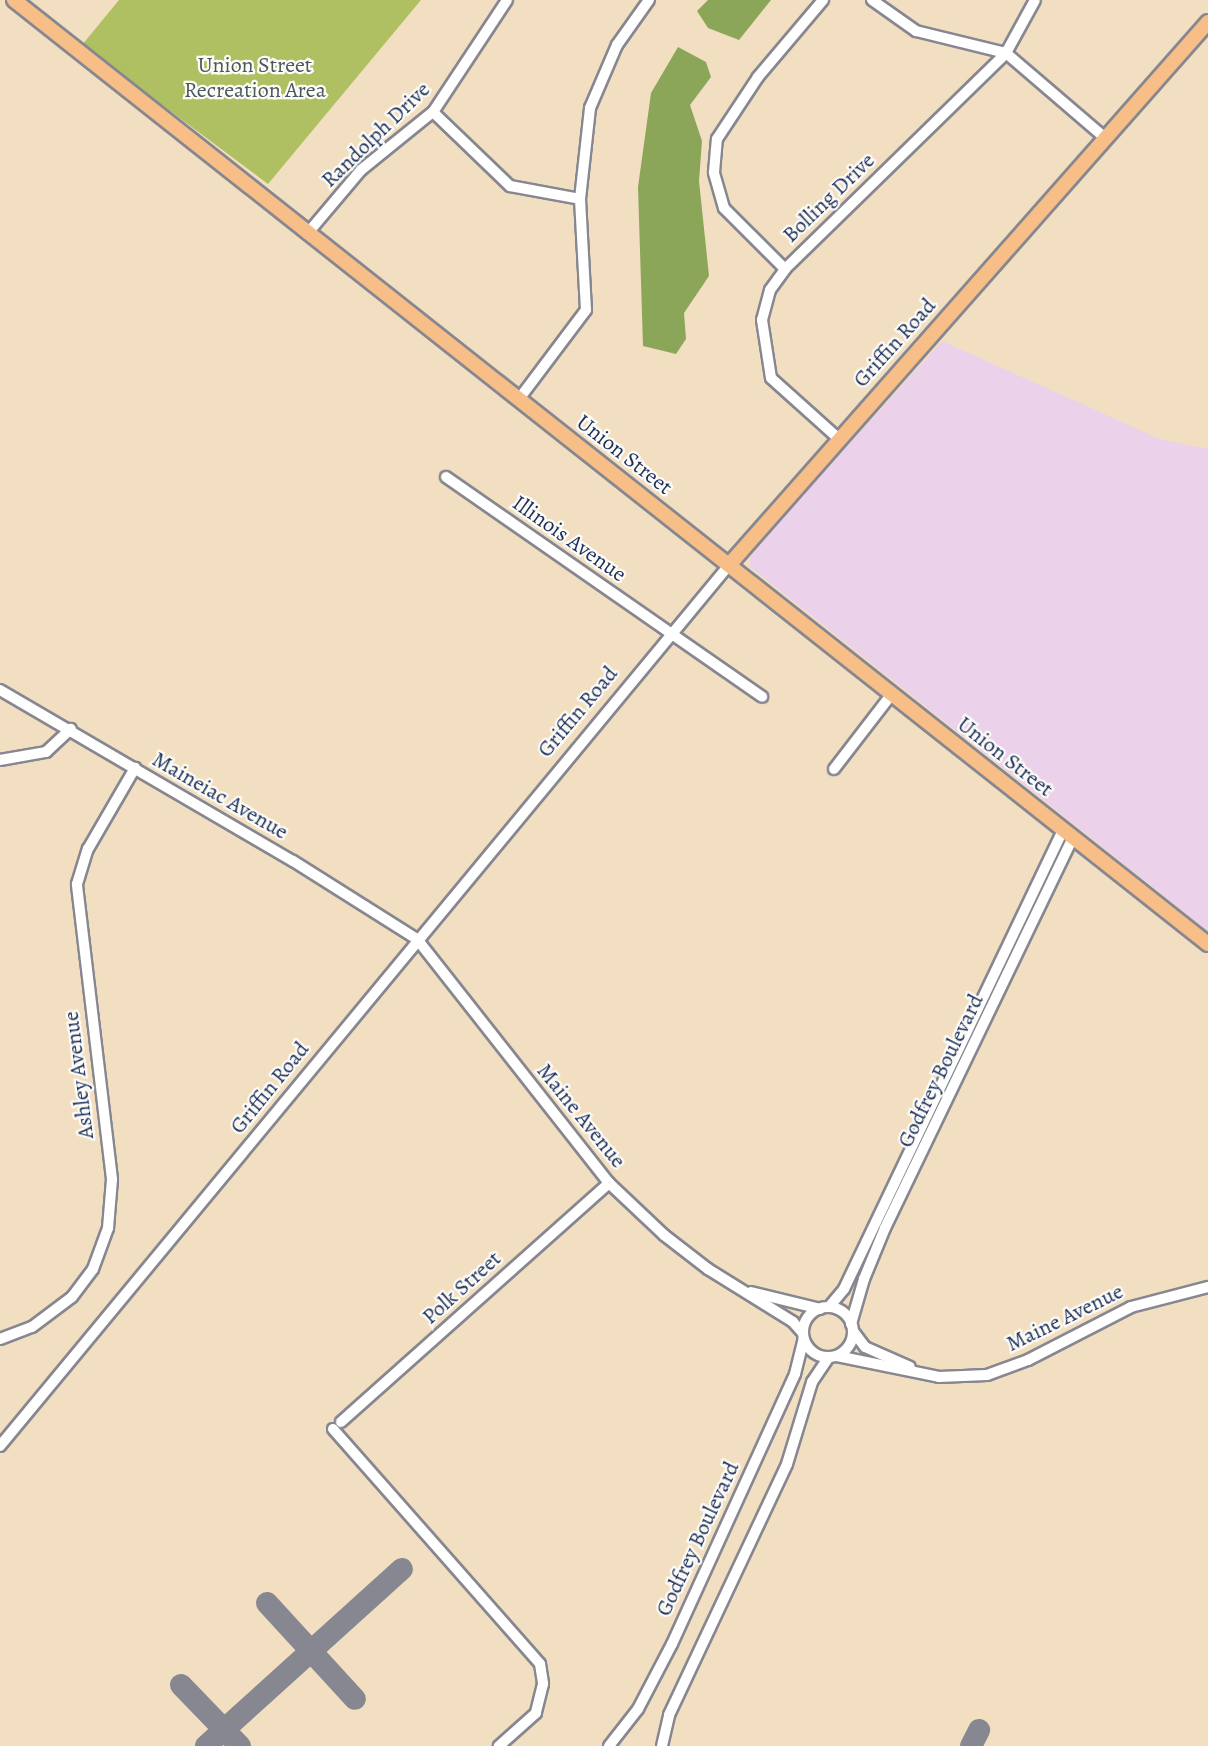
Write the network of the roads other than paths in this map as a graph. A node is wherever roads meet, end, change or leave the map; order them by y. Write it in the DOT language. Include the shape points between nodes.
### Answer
graph roads {
  1 [pos="14,0"];
  2 [pos="507,0"];
  3 [pos="649,0"];
  4 [pos="824,0"];
  5 [pos="872,0"];
  6 [pos="1035,0"];
  7 [pos="1208,22"];
  8 [pos="1006,53"];
  9 [pos="433,112"];
  10 [pos="1105,138"];
  11 [pos="580,200"];
  12 [pos="307,234"];
  13 [pos="785,269"];
  14 [pos="519,399"];
  15 [pos="839,438"];
  16 [pos="447,477"];
  17 [pos="729,565"];
  18 [pos="670,634"];
  19 [pos="0,690"];
  20 [pos="891,694"];
  21 [pos="762,697"];
  22 [pos="71,729"];
  23 [pos="0,760"];
  24 [pos="135,768"];
  25 [pos="834,769"];
  26 [pos="1068,834"];
  27 [pos="417,939"];
  28 [pos="1208,944"];
  29 [pos="609,1183"];
  30 [pos="1208,1287"];
  31 [pos="742,1291"];
  32 [pos="825,1308"];
  33 [pos="852,1328"];
  34 [pos="803,1336"];
  35 [pos="0,1339"];
  36 [pos="833,1357"];
  37 [pos="939,1377"];
  38 [pos="0,1446"];
  39 [pos="499,1746"];
  40 [pos="609,1746"];
  41 [pos="662,1746"];
  1 -- 12 [label="main road, Union Street"];
  2 -- 9 [label="street, Randolph Drive"];
  3 -- 11 [label="street" via="617,45 590,108"];
  4 -- 13 [label="street" via="758,77 717,140 714,172 724,208"];
  5 -- 8 [label="street" via="916,31"];
  6 -- 8 [label="street, Bolling Drive"];
  7 -- 10 [label="main road, Griffin Road"];
  8 -- 10 [label="street"];
  8 -- 13 [label="street, Bolling Drive"];
  9 -- 11 [label="street" via="510,186"];
  9 -- 12 [label="street, Randolph Drive" via="361,170"];
  10 -- 15 [label="main road, Griffin Road"];
  11 -- 14 [label="street" via="586,310"];
  12 -- 14 [label="main road, Union Street"];
  13 -- 15 [label="street, Bolling Drive" via="770,290 762,320 771,378"];
  14 -- 17 [label="main road, Union Street"];
  15 -- 17 [label="main road, Griffin Road"];
  16 -- 18 [label="street, Illinois Avenue"];
  17 -- 18 [label="street, Griffin Road"];
  17 -- 20 [label="main road, Union Street"];
  18 -- 21 [label="street, Illinois Avenue"];
  18 -- 27 [label="street, Griffin Road"];
  19 -- 22 [label="street, Maineiac Avenue"];
  20 -- 25 [label="street"];
  20 -- 26 [label="main road, Union Street"];
  22 -- 23 [label="street" via="46,752"];
  22 -- 24 [label="street, Maineiac Avenue"];
  24 -- 27 [label="street, Maineiac Avenue"];
  24 -- 35 [label="street, Ashley Avenue" via="88,849 77,884 112,1179 108,1228 93,1269 72,1297 32,1327"];
  26 -- 28 [label="main road, Union Street"];
  26 -- 32 [label="street, Godfrey Boulevard" via="844,1289"];
  26 -- 33 [label="street, Godfrey Boulevard" via="885,1228 864,1279"];
  27 -- 29 [label="street, Maine Avenue"];
  27 -- 38 [label="street, Griffin Road"];
  29 -- 31 [label="street, Maine Avenue" via="664,1235"];
  29 -- 39 [label="street, Polk Street" via="337,1426 540,1664 543,1684 536,1713"];
  30 -- 37 [label="street, Maine Avenue" via="1131,1307 1008,1368 969,1378"];
  31 -- 32 [label="street, Maine Avenue"];
  31 -- 34 [label="street, Maine Avenue" via="793,1322"];
  32 -- 33 [label="street" via="843,1312"];
  32 -- 34 [label="street" via="807,1318"];
  33 -- 36 [label="street" via="849,1346"];
  33 -- 37 [label="street, Maine Avenue" via="857,1340 879,1354"];
  34 -- 36 [label="street" via="810,1351"];
  34 -- 40 [label="street, Godfrey Boulevard" via="795,1374 672,1644 638,1709"];
  36 -- 37 [label="street, Maine Avenue"];
  36 -- 41 [label="street" via="812,1382 787,1464 669,1715"];
}
